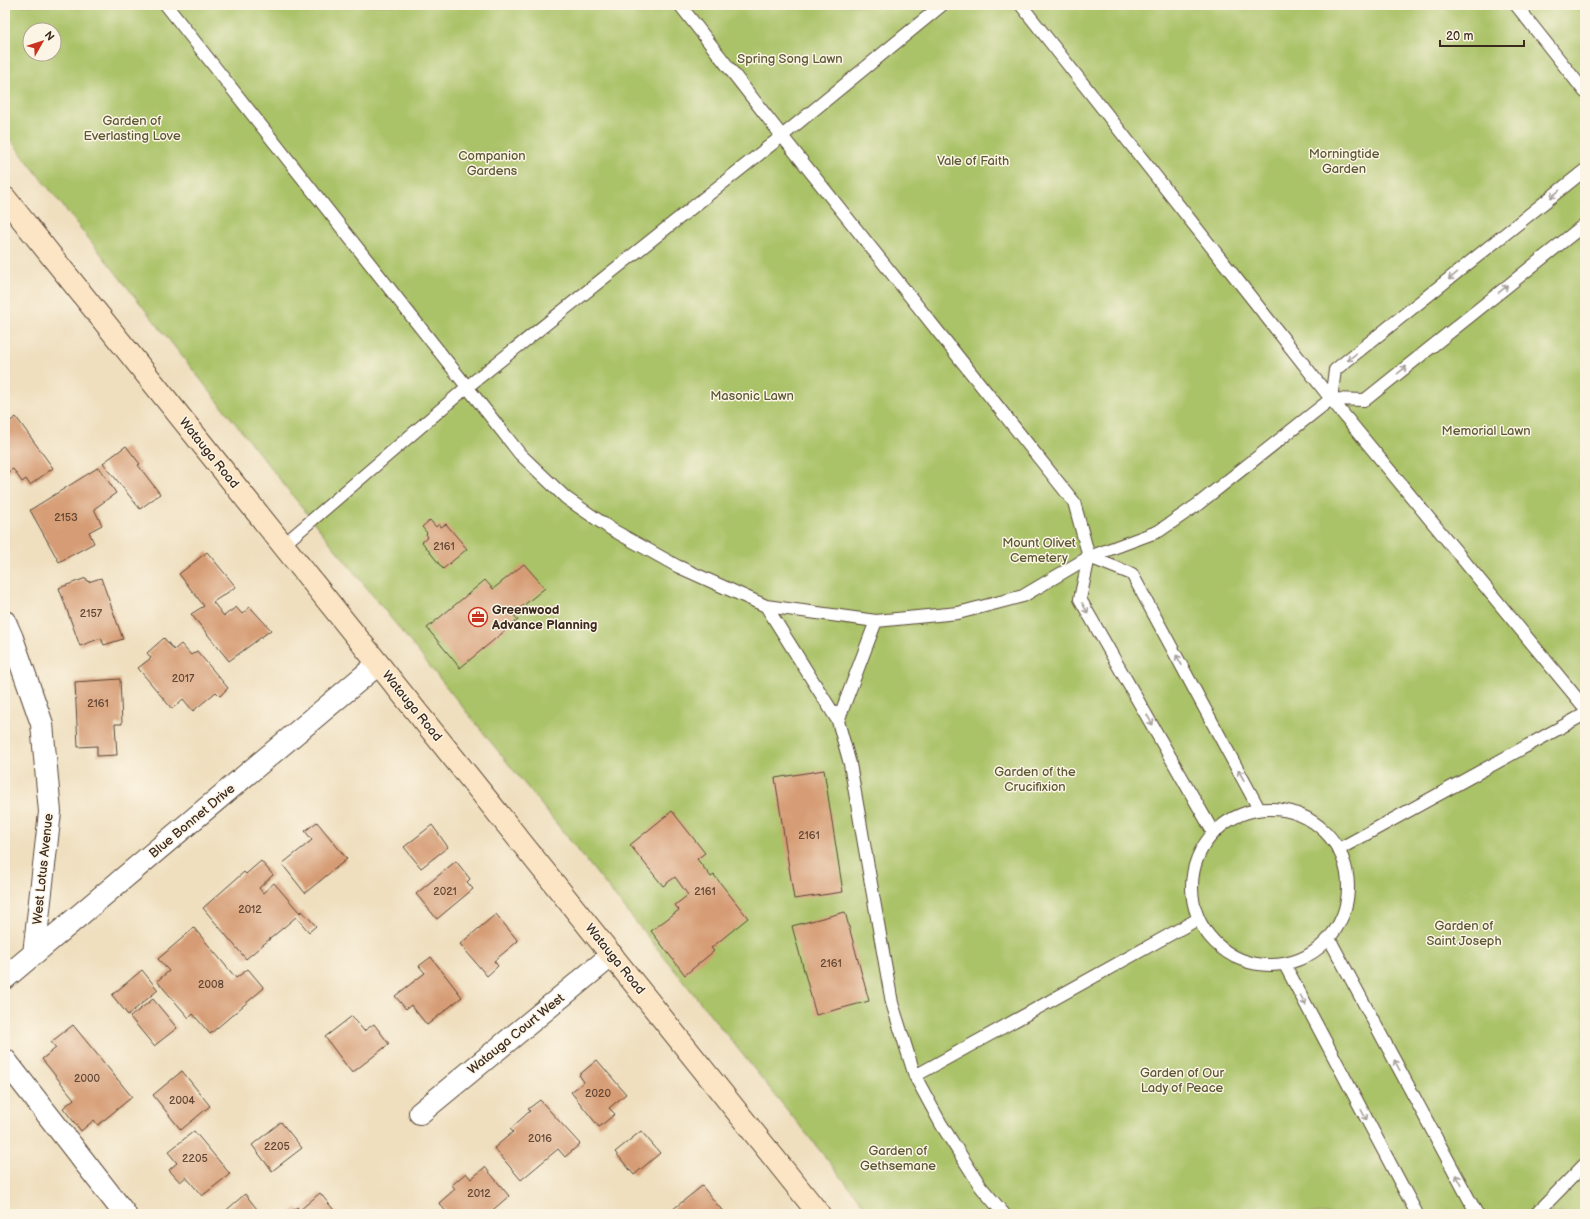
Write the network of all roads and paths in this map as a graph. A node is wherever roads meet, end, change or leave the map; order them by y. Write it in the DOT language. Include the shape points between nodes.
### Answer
graph roads {
  1 [pos="166,5"];
  2 [pos="680,5"];
  3 [pos="942,5"];
  4 [pos="1021,5"];
  5 [pos="1516,5"];
  6 [pos="1585,92"];
  7 [pos="782,136"];
  8 [pos="1585,170"];
  9 [pos="5,198"];
  10 [pos="1585,224"];
  11 [pos="467,387"];
  12 [pos="1331,399"];
  13 [pos="283,545"];
  14 [pos="1089,557"];
  15 [pos="766,606"];
  16 [pos="876,621"];
  17 [pos="5,622"];
  18 [pos="378,664"];
  19 [pos="1585,708"];
  20 [pos="1585,714"];
  21 [pos="838,722"];
  22 [pos="1259,809"];
  23 [pos="1213,832"];
  24 [pos="1339,849"];
  25 [pos="1198,919"];
  26 [pos="1330,940"];
  27 [pos="34,954"];
  28 [pos="612,955"];
  29 [pos="1285,965"];
  30 [pos="5,978"];
  31 [pos="5,1060"];
  32 [pos="915,1076"];
  33 [pos="420,1113"];
  34 [pos="1585,1164"];
  35 [pos="125,1214"];
  36 [pos="819,1214"];
  37 [pos="1004,1214"];
  38 [pos="1417,1214"];
  39 [pos="1477,1214"];
  40 [pos="1536,1214"];
  1 -- 11 [label="lane"];
  2 -- 7 [label="lane"];
  3 -- 7 [label="lane"];
  4 -- 12 [label="lane"];
  5 -- 6 [label="lane"];
  7 -- 11 [label="lane"];
  7 -- 14 [label="lane" via="1074,502"];
  8 -- 12 [label="lane, one-way" via="1336,370"];
  9 -- 13 [label="street, Watauga Road"];
  12 -- 10 [label="lane, one-way" via="1365,400"];
  11 -- 13 [label="lane"];
  11 -- 15 [label="lane" via="520,454 566,498 611,529 677,566"];
  12 -- 14 [label="lane" via="1197,506 1159,531"];
  12 -- 19 [label="lane"];
  13 -- 18 [label="street, Watauga Road"];
  14 -- 16 [label="lane" via="1023,596 958,612"];
  22 -- 14 [label="lane, one-way" via="1132,574"];
  14 -- 23 [label="lane, one-way" via="1080,598"];
  15 -- 16 [label="lane"];
  15 -- 21 [label="lane"];
  16 -- 21 [label="lane"];
  17 -- 27 [label="street, West Lotus Avenue" via="42,724 49,804"];
  18 -- 27 [label="street, Blue Bonnet Drive"];
  18 -- 28 [label="street, Watauga Road"];
  20 -- 24 [label="lane"];
  21 -- 32 [label="lane" via="850,764 892,1003"];
  22 -- 23 [label="lane" via="1234,817"];
  22 -- 24 [label="lane" via="1283,809 1305,817 1325,830"];
  23 -- 25 [label="lane" via="1200,851 1193,873 1192,897"];
  24 -- 26 [label="lane" via="1348,872 1349,896 1343,920"];
  25 -- 29 [label="lane" via="1213,941 1234,957 1259,965"];
  25 -- 32 [label="lane"];
  26 -- 29 [label="lane" via="1310,956"];
  39 -- 26 [label="lane, one-way"];
  27 -- 30 [label="street, Blue Bonnet Drive"];
  28 -- 33 [label="street, Watauga Court West"];
  28 -- 36 [label="street, Watauga Road"];
  29 -- 38 [label="lane, one-way"];
  31 -- 35 [label="street"];
  32 -- 37 [label="lane" via="941,1124 981,1187"];
  34 -- 40 [label="lane"];
}
